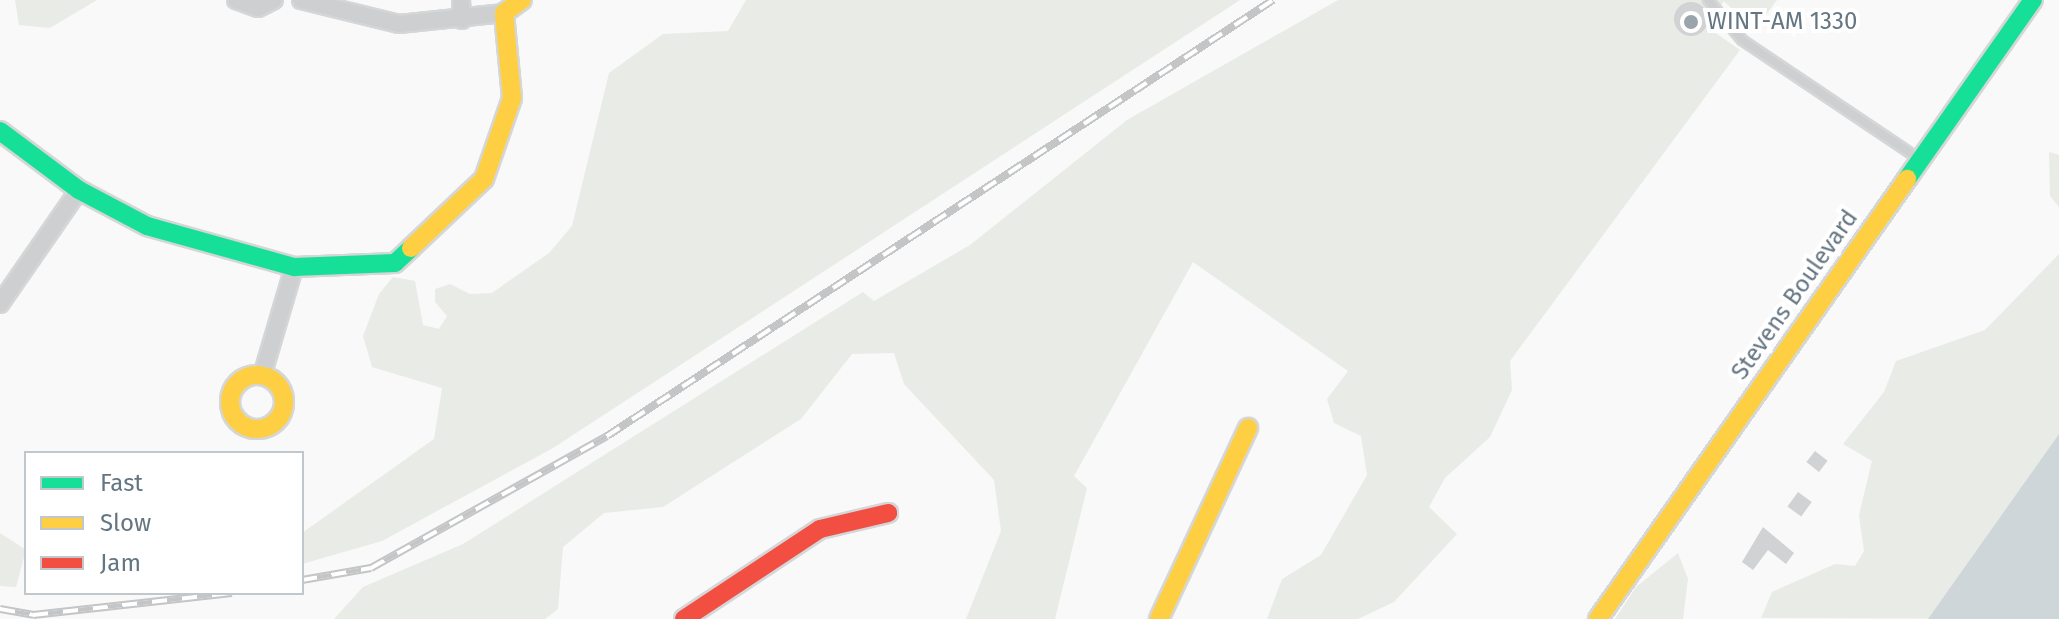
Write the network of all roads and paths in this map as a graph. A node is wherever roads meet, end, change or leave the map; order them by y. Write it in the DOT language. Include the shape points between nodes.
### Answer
graph roads {
  1 [pos="236,0"];
  2 [pos="274,0"];
  3 [pos="301,0"];
  4 [pos="461,0"];
  5 [pos="1708,0"];
  6 [pos="2033,0"];
  7 [pos="515,4"];
  8 [pos="462,20"];
  9 [pos="0,131"];
  10 [pos="1919,159"];
  11 [pos="79,190"];
  12 [pos="294,267"];
  13 [pos="0,304"];
  14 [pos="262,376"];
  15 [pos="1248,428"];
  16 [pos="888,513"];
  17 [pos="684,619"];
  18 [pos="1159,619"];
  19 [pos="1598,619"];
  1 -- 2 [label="street" via="258,8"];
  3 -- 8 [label="street" via="399,24"];
  4 -- 8 [label="street"];
  5 -- 10 [label="lane" via="1742,40"];
  6 -- 10 [label="street, Stevens Boulevard"];
  7 -- 8 [label="street"];
  7 -- 12 [label="street" via="512,98 484,179 395,263"];
  9 -- 11 [label="street"];
  10 -- 19 [label="street, Stevens Boulevard"];
  11 -- 12 [label="street" via="147,226"];
  11 -- 13 [label="street"];
  12 -- 14 [label="street"];
  15 -- 18 [label="street"];
  16 -- 17 [label="street" via="820,529"];
}
